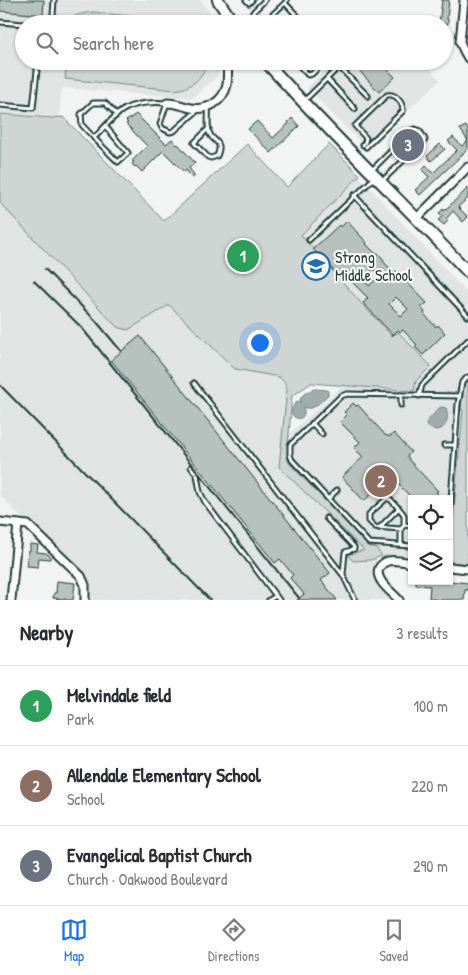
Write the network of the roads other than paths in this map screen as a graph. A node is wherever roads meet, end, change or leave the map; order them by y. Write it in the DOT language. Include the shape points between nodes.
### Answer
graph roads {
  1 [pos="54,0"];
  2 [pos="218,0"];
  3 [pos="246,0"];
  4 [pos="252,0"];
  5 [pos="265,0"];
  6 [pos="464,0"];
  7 [pos="286,1"];
  8 [pos="296,14"];
  9 [pos="53,15"];
  10 [pos="228,15"];
  11 [pos="253,15"];
  12 [pos="271,15"];
  13 [pos="0,22"];
  14 [pos="15,23"];
  15 [pos="468,58"];
  16 [pos="37,70"];
  17 [pos="227,70"];
  18 [pos="274,70"];
  19 [pos="304,70"];
  20 [pos="316,70"];
  21 [pos="336,70"];
  22 [pos="342,70"];
  23 [pos="327,79"];
  24 [pos="368,96"];
  25 [pos="303,102"];
  26 [pos="167,103"];
  27 [pos="0,105"];
  28 [pos="208,107"];
  29 [pos="355,108"];
  30 [pos="199,109"];
  31 [pos="117,115"];
  32 [pos="106,126"];
  33 [pos="209,128"];
  34 [pos="94,138"];
  35 [pos="365,146"];
  36 [pos="468,167"];
  37 [pos="376,176"];
  38 [pos="354,195"];
  39 [pos="417,218"];
  40 [pos="309,240"];
  41 [pos="468,272"];
  42 [pos="468,316"];
  43 [pos="468,340"];
  44 [pos="468,377"];
  45 [pos="194,383"];
  46 [pos="401,395"];
  47 [pos="419,396"];
  48 [pos="460,396"];
  49 [pos="401,405"];
  50 [pos="312,424"];
  51 [pos="322,434"];
  52 [pos="444,445"];
  53 [pos="455,445"];
  54 [pos="192,467"];
  55 [pos="337,490"];
  56 [pos="451,495"];
  57 [pos="328,499"];
  58 [pos="399,508"];
  59 [pos="326,518"];
  60 [pos="0,522"];
  61 [pos="18,524"];
  62 [pos="408,526"];
  63 [pos="403,527"];
  64 [pos="378,528"];
  65 [pos="401,546"];
  66 [pos="408,546"];
  67 [pos="408,562"];
  68 [pos="453,567"];
  69 [pos="468,569"];
  70 [pos="342,575"];
  71 [pos="277,598"];
  72 [pos="11,600"];
  73 [pos="85,600"];
  74 [pos="270,600"];
  75 [pos="355,600"];
  76 [pos="399,600"];
  1 -- 9 [label="lane"];
  2 -- 10 [label="main road"];
  3 -- 4 [label="lane" via="249,3"];
  5 -- 11 [label="lane"];
  6 -- 15 [label="street" via="460,42"];
  7 -- 8 [label="lane"];
  7 -- 12 [label="lane"];
  13 -- 14 [label="lane"];
  16 -- 27 [label="lane" via="33,108"];
  17 -- 28 [label="street" via="224,95"];
  18 -- 25 [label="main road"];
  19 -- 20 [label="lane" via="308,75"];
  21 -- 23 [label="lane"];
  22 -- 24 [label="lane"];
  23 -- 25 [label="lane"];
  23 -- 29 [label="lane"];
  25 -- 37 [label="main road"];
  26 -- 30 [label="street"];
  26 -- 30 [label="lane" via="160,124 170,132"];
  26 -- 31 [label="lane" via="139,104"];
  28 -- 30 [label="street"];
  28 -- 33 [label="lane"];
  31 -- 32 [label="lane"];
  31 -- 34 [label="lane" via="105,103 93,103 81,114 82,124"];
  32 -- 34 [label="lane"];
  32 -- 34 [label="lane" via="128,153 118,162"];
  33 -- 33 [label="lane" via="209,133 220,146 217,156 211,158 194,143"];
  35 -- 35 [label="lane" via="403,111 401,103 391,94 355,126 366,138"];
  36 -- 39 [label="street"];
  37 -- 37 [label="lane" via="383,158 414,130 424,136 425,140"];
  37 -- 38 [label="lane"];
  37 -- 39 [label="main road"];
  38 -- 40 [label="lane"];
  38 -- 42 [label="lane"];
  39 -- 41 [label="main road"];
  43 -- 47 [label="lane" via="422,385"];
  44 -- 48 [label="lane" via="462,382"];
  45 -- 70 [label="lane"];
  46 -- 47 [label="lane"];
  46 -- 49 [label="lane"];
  46 -- 50 [label="lane" via="347,394"];
  47 -- 48 [label="lane"];
  48 -- 53 [label="lane"];
  50 -- 51 [label="lane"];
  50 -- 57 [label="lane" via="290,445 290,455"];
  52 -- 53 [label="lane"];
  53 -- 56 [label="lane"];
  54 -- 71 [label="lane" via="205,502"];
  55 -- 57 [label="lane"];
  57 -- 65 [label="lane" via="369,543"];
  58 -- 63 [label="lane" via="404,515"];
  58 -- 64 [label="lane"];
  58 -- 64 [label="lane" via="386,499 368,514 369,521"];
  59 -- 70 [label="lane" via="354,547 354,550 345,552"];
  60 -- 61 [label="street"];
  61 -- 72 [label="street"];
  61 -- 73 [label="street" via="28,525 80,576 86,590"];
  62 -- 63 [label="lane"];
  63 -- 64 [label="lane"];
  63 -- 65 [label="lane"];
  65 -- 66 [label="lane"];
  67 -- 76 [label="street" via="384,562 378,576"];
  68 -- 69 [label="street"];
  70 -- 75 [label="lane"];
  71 -- 74 [label="lane"];
}
